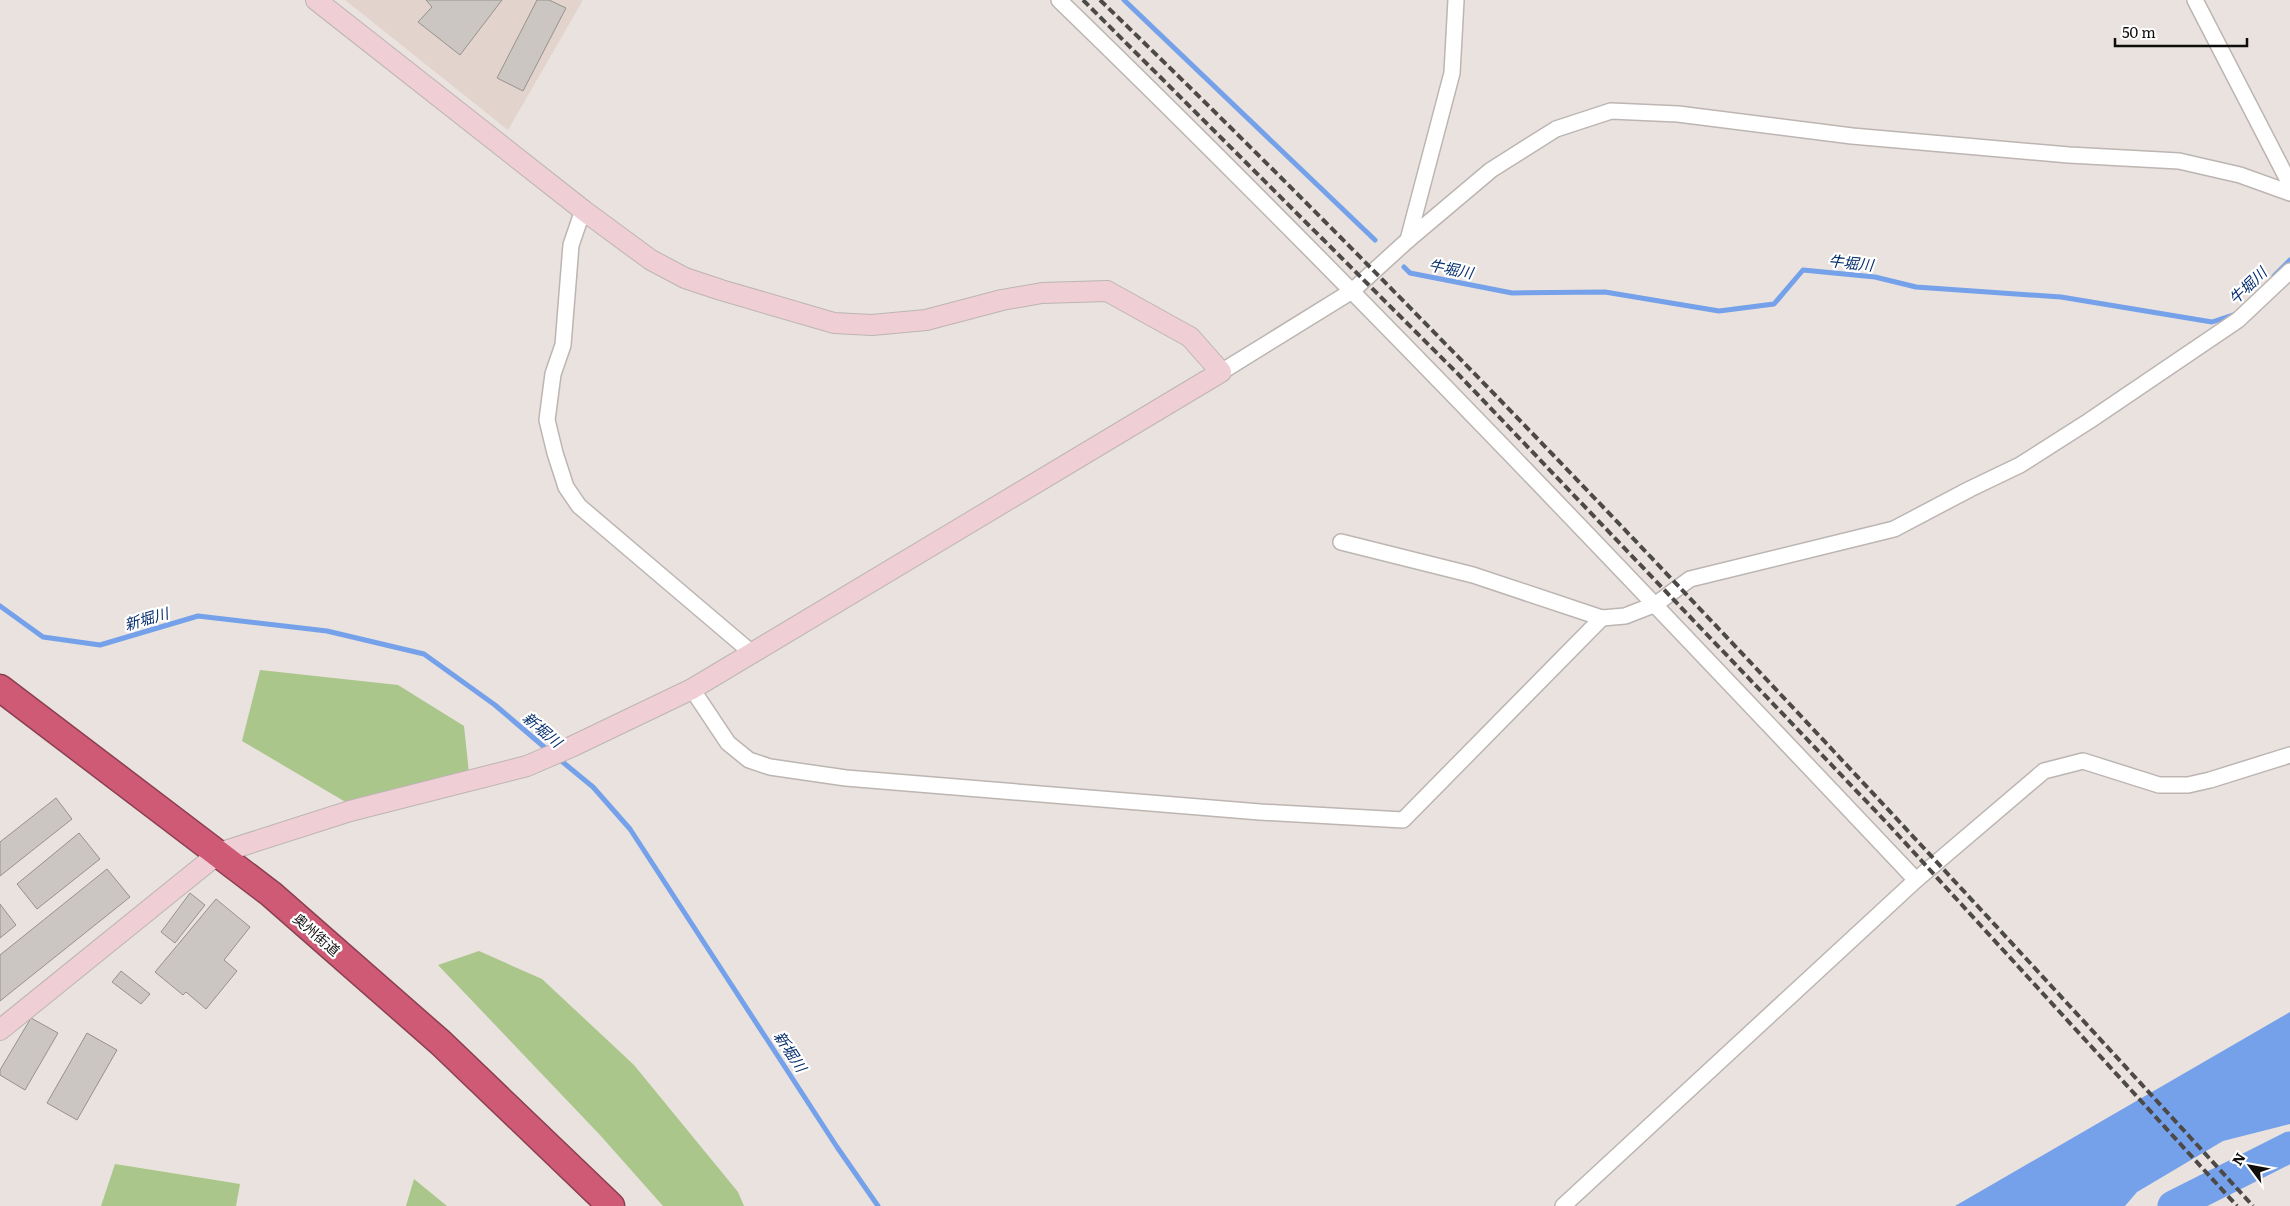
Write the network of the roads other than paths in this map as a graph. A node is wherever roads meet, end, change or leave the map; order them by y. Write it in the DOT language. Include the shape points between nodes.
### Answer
graph roads {
  1 [pos="316,0"];
  2 [pos="1059,0"];
  3 [pos="1456,0"];
  4 [pos="2195,0"];
  5 [pos="2290,184"];
  6 [pos="2290,193"];
  7 [pos="583,210"];
  8 [pos="1408,240"];
  9 [pos="2290,271"];
  10 [pos="1352,291"];
  11 [pos="1221,372"];
  12 [pos="1341,542"];
  13 [pos="1656,604"];
  14 [pos="1602,618"];
  15 [pos="752,653"];
  16 [pos="0,688"];
  17 [pos="692,689"];
  18 [pos="2290,756"];
  19 [pos="219,853"];
  20 [pos="1916,880"];
  21 [pos="0,1030"];
  22 [pos="611,1206"];
  23 [pos="1563,1206"];
  1 -- 7 [label="street"];
  2 -- 10 [label="street"];
  3 -- 8 [label="street" via="1452,73"];
  4 -- 5 [label="street"];
  6 -- 8 [label="street" via="2240,175 2179,161 1852,136 1678,114 1612,111 1556,129 1491,170"];
  7 -- 11 [label="street" via="651,260 685,278 834,323 872,325 926,320 1002,300 1042,294 1107,291 1190,337"];
  7 -- 15 [label="street" via="571,245 563,345 553,374 548,420 554,453 566,487 579,506"];
  8 -- 10 [label="street"];
  9 -- 13 [label="street" via="2238,320 2020,465 1894,528 1690,580"];
  10 -- 11 [label="street"];
  10 -- 13 [label="street"];
  11 -- 15 [label="street"];
  12 -- 14 [label="street" via="1473,576"];
  13 -- 14 [label="street" via="1626,616"];
  13 -- 20 [label="street"];
  14 -- 17 [label="street" via="1403,820 1260,812 856,779 770,767 749,760 728,743"];
  15 -- 17 [label="street"];
  16 -- 19 [label="highway, 奥州街道"];
  17 -- 19 [label="street" via="527,766 350,811"];
  18 -- 20 [label="street" via="2188,785 2159,785 2083,761 2044,771"];
  19 -- 21 [label="street"];
  19 -- 22 [label="highway, 奥州街道" via="271,894 442,1043"];
  20 -- 23 [label="street"];
}
